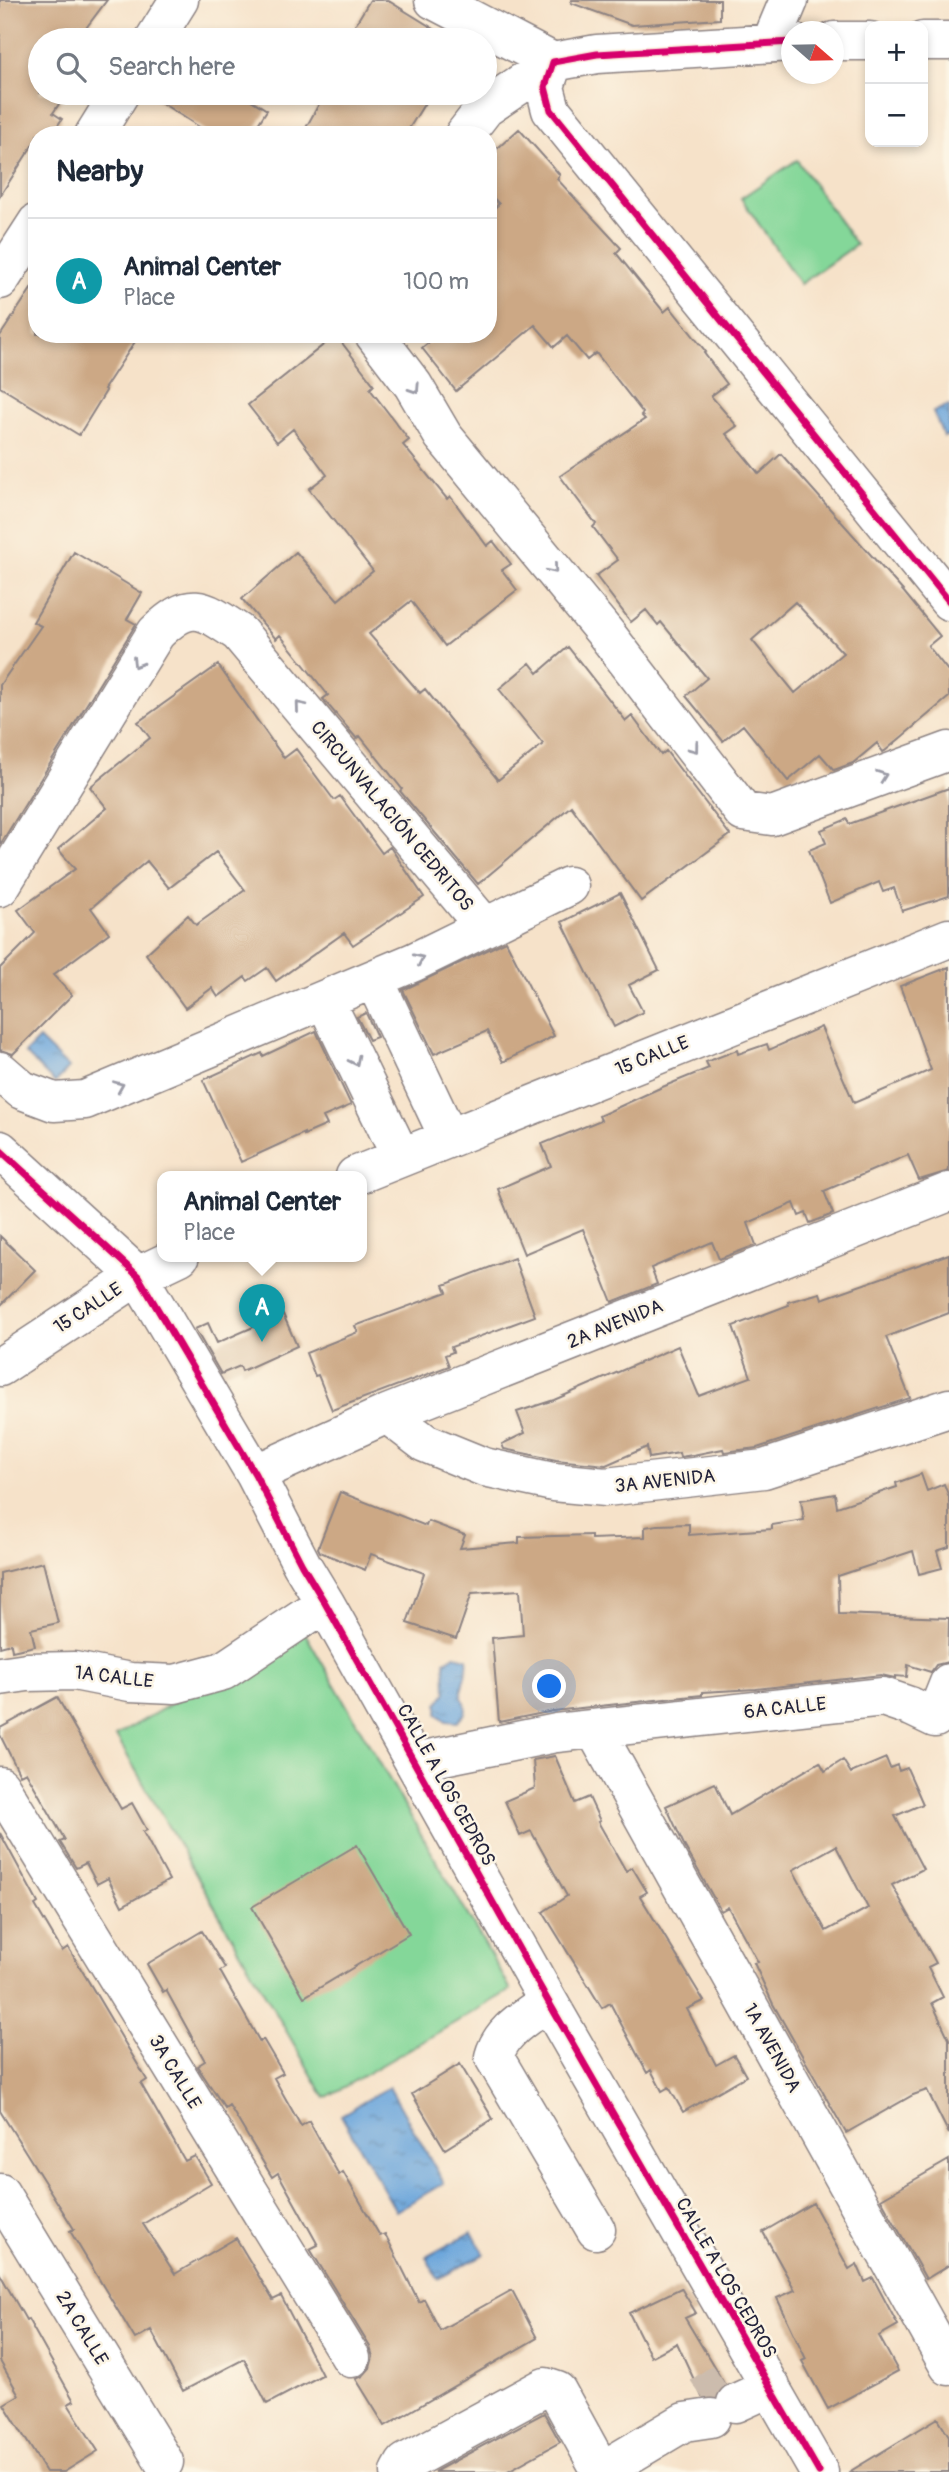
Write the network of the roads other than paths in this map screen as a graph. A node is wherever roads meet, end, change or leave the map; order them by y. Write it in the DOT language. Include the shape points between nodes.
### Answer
graph roads {
  1 [pos="179,0"];
  2 [pos="434,0"];
  3 [pos="789,0"];
  4 [pos="785,21"];
  5 [pos="162,28"];
  6 [pos="488,28"];
  7 [pos="497,33"];
  8 [pos="844,41"];
  9 [pos="865,41"];
  10 [pos="928,41"];
  11 [pos="949,41"];
  12 [pos="781,42"];
  13 [pos="553,62"];
  14 [pos="497,100"];
  15 [pos="113,105"];
  16 [pos="489,105"];
  17 [pos="100,126"];
  18 [pos="471,126"];
  19 [pos="28,237"];
  20 [pos="0,280"];
  21 [pos="381,343"];
  22 [pos="949,601"];
  23 [pos="949,751"];
  24 [pos="569,886"];
  25 [pos="0,887"];
  26 [pos="485,927"];
  27 [pos="949,938"];
  28 [pos="374,979"];
  29 [pos="325,1000"];
  30 [pos="0,1071"];
  31 [pos="449,1138"];
  32 [pos="0,1150"];
  33 [pos="401,1157"];
  34 [pos="367,1171"];
  35 [pos="949,1192"];
  36 [pos="167,1262"];
  37 [pos="138,1276"];
  38 [pos="5,1357"];
  39 [pos="949,1409"];
  40 [pos="387,1414"];
  41 [pos="269,1467"];
  42 [pos="311,1612"];
  43 [pos="0,1676"];
  44 [pos="944,1714"];
  45 [pos="595,1730"];
  46 [pos="414,1762"];
  47 [pos="0,1786"];
  48 [pos="548,2001"];
  49 [pos="0,2193"];
  50 [pos="596,2231"];
  51 [pos="940,2327"];
  52 [pos="351,2358"];
  53 [pos="949,2366"];
  54 [pos="764,2375"];
  55 [pos="164,2462"];
  56 [pos="400,2472"];
  57 [pos="600,2472"];
  58 [pos="819,2472"];
  1 -- 5 [label="street"];
  2 -- 6 [label="street"];
  3 -- 4 [label="street"];
  7 -- 13 [label="street"];
  8 -- 9 [label="street"];
  10 -- 11 [label="street"];
  12 -- 13 [label="street" via="597,54"];
  13 -- 14 [label="street"];
  13 -- 22 [label="street" via="545,88 551,110"];
  15 -- 17 [label="street"];
  16 -- 18 [label="street"];
  19 -- 20 [label="street"];
  21 -- 23 [label="street, one-way" via="443,436 607,635 743,812 772,816"];
  24 -- 26 [label="street"];
  26 -- 25 [label="street, CIRCUNVALACIÓN CEDRITOS, one-way" via="239,633 194,610 174,615 156,633"];
  28 -- 26 [label="street, CIRCUNVALACIÓN CEDRITOS, one-way"];
  27 -- 31 [label="street, 15 CALLE"];
  28 -- 29 [label="street, CIRCUNVALACIÓN CEDRITOS"];
  28 -- 31 [label="street"];
  30 -- 29 [label="street, CIRCUNVALACIÓN CEDRITOS, one-way" via="22,1090 54,1102 85,1100"];
  29 -- 33 [label="street, one-way"];
  31 -- 33 [label="street, 15 CALLE"];
  32 -- 37 [label="street, CALLE A LOS CEDROS"];
  33 -- 34 [label="street, 15 CALLE"];
  35 -- 40 [label="street, 2A AVENIDA"];
  36 -- 37 [label="street, 15 CALLE"];
  37 -- 38 [label="street, 15 CALLE"];
  37 -- 41 [label="street, CALLE A LOS CEDROS"];
  39 -- 40 [label="street, 3A AVENIDA" via="764,1469 606,1487 553,1482 484,1466 425,1443"];
  40 -- 41 [label="street, 2A AVENIDA"];
  41 -- 42 [label="street, CALLE A LOS CEDROS" via="302,1565"];
  42 -- 43 [label="street, 1A CALLE" via="223,1671 175,1684 130,1682 74,1671"];
  42 -- 46 [label="street, CALLE A LOS CEDROS"];
  44 -- 45 [label="street, 6A CALLE" via="883,1697"];
  45 -- 46 [label="street, 6A CALLE" via="556,1733"];
  45 -- 51 [label="street, 1A AVENIDA"];
  46 -- 48 [label="street, CALLE A LOS CEDROS"];
  47 -- 52 [label="street, 3A CALLE"];
  48 -- 50 [label="street" via="506,2033 494,2057"];
  48 -- 54 [label="street, CALLE A LOS CEDROS"];
  49 -- 55 [label="street, 2A CALLE"];
  51 -- 53 [label="street, 1A AVENIDA"];
  54 -- 57 [label="street"];
  54 -- 58 [label="street, CALLE A LOS CEDROS"];
  56 -- 57 [label="street" via="405,2463 551,2387"];
}
